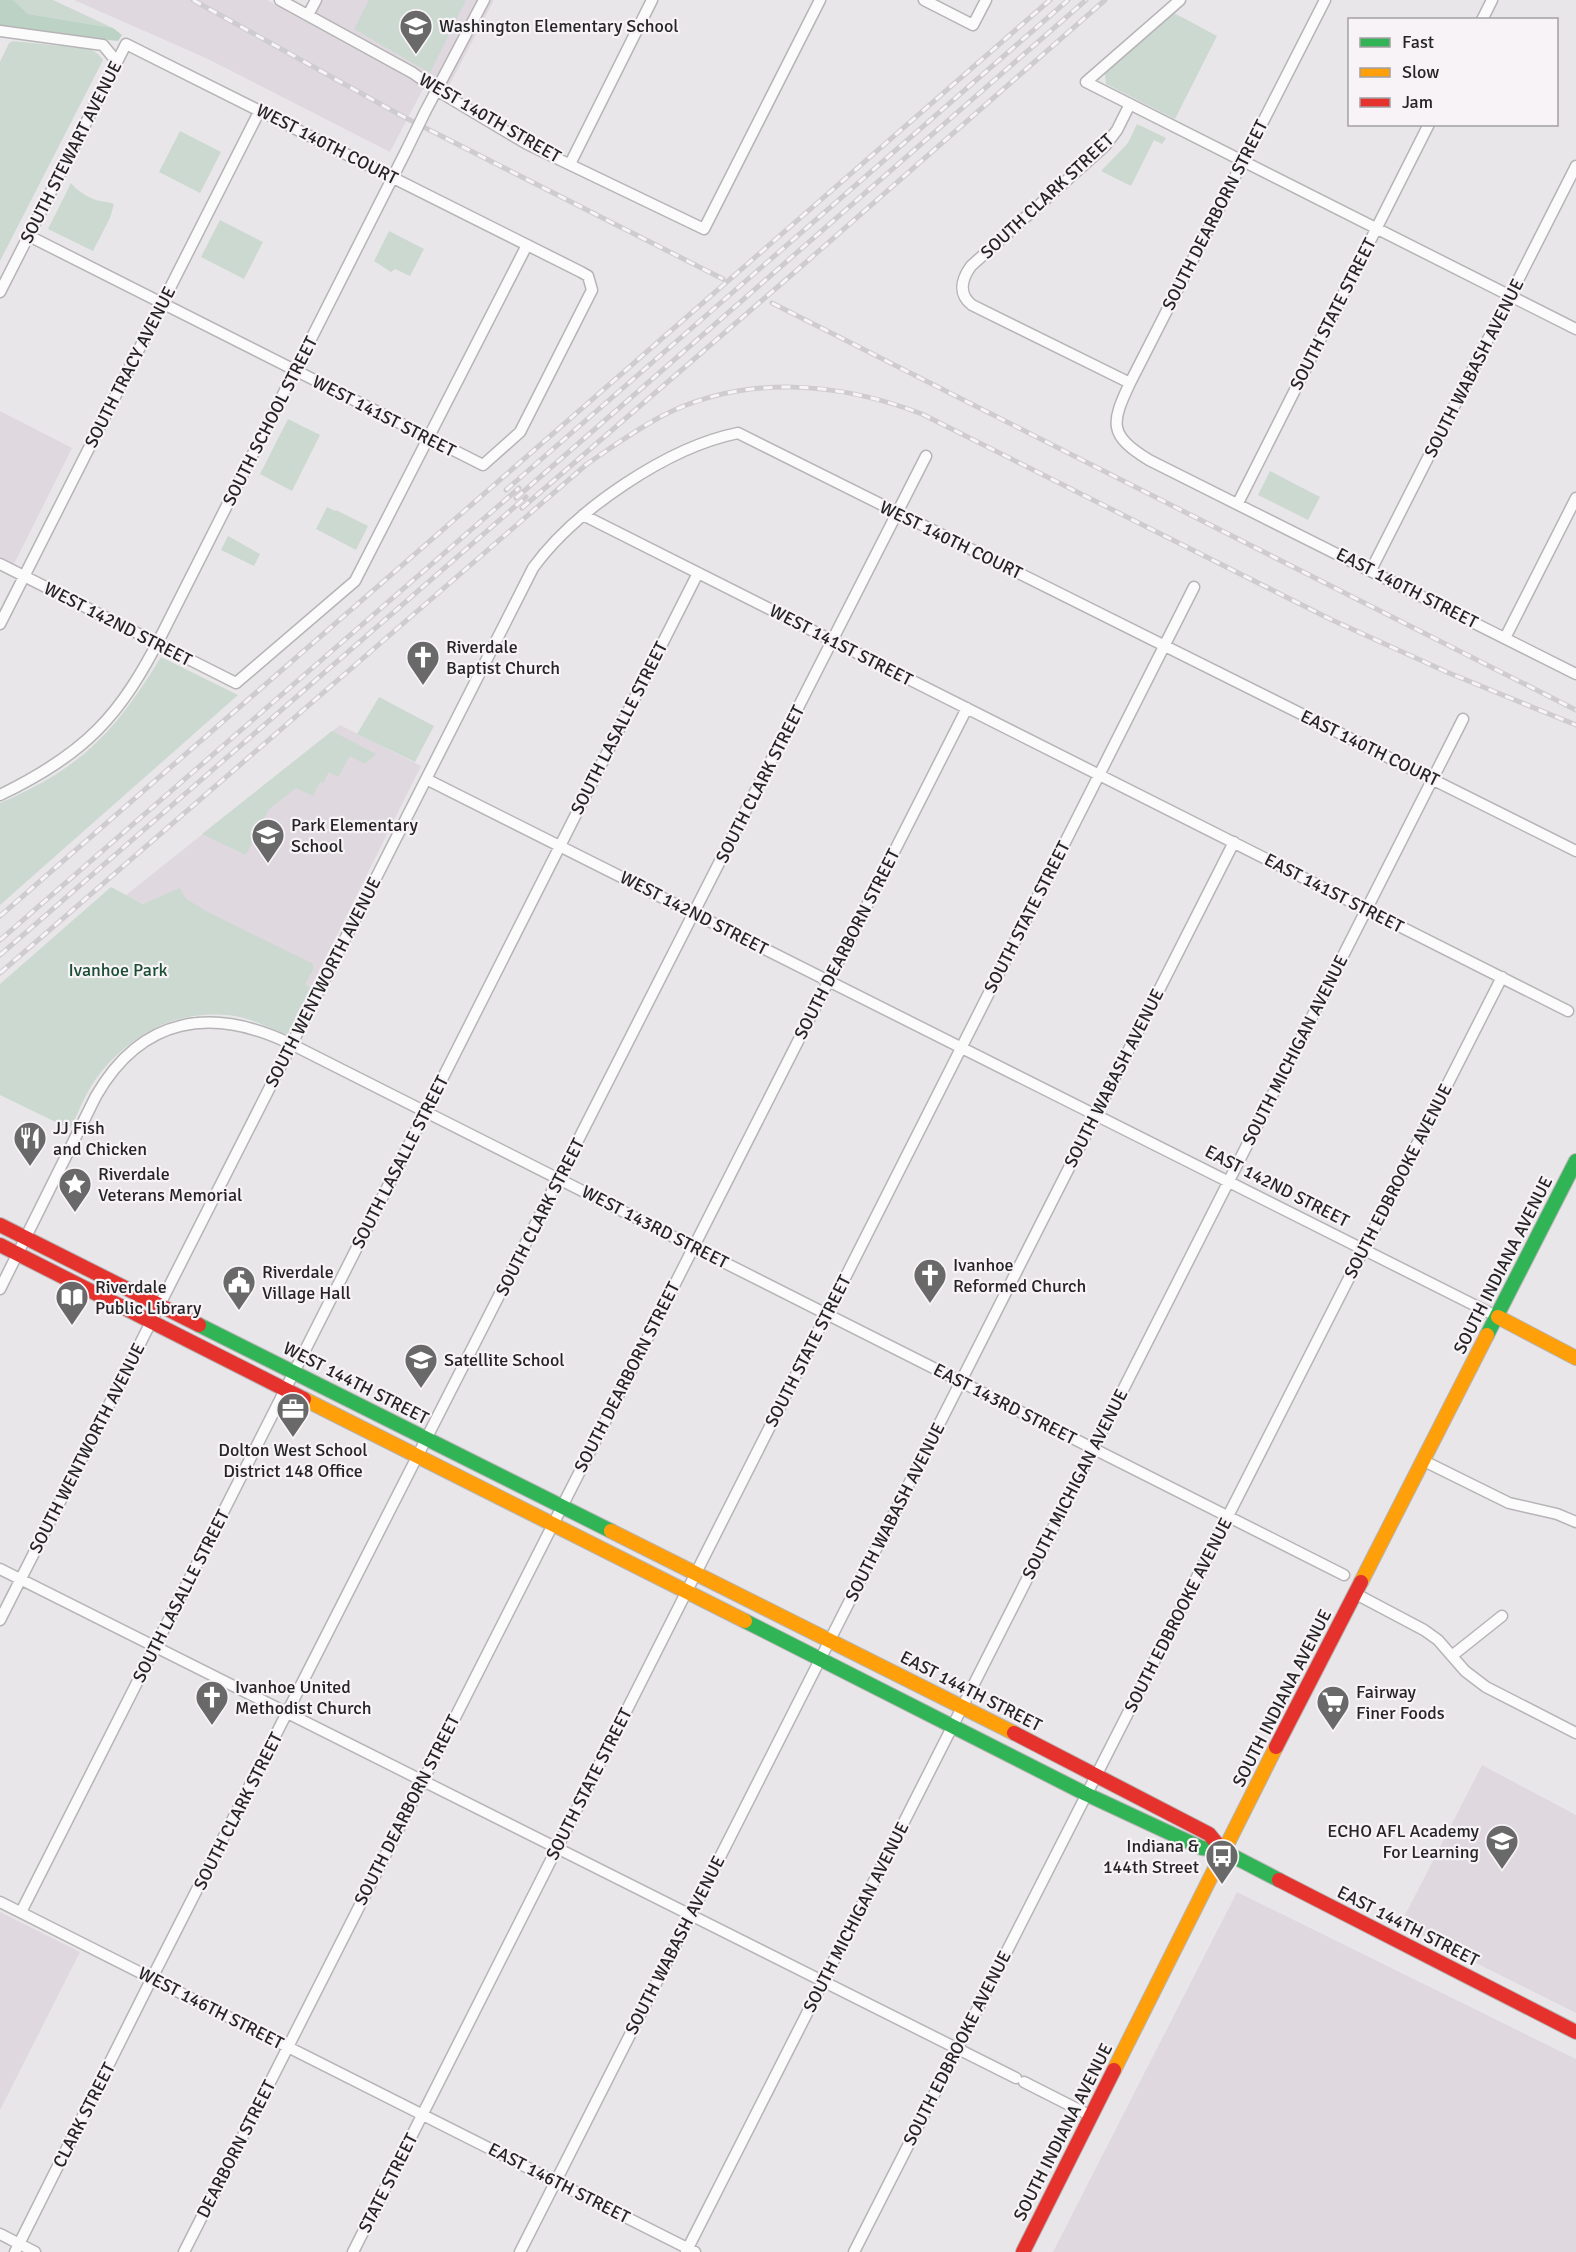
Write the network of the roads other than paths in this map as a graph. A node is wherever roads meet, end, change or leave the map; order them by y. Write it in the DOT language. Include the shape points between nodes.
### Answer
graph roads {
  1 [pos="280,0"];
  2 [pos="316,0"];
  3 [pos="483,0"];
  4 [pos="652,0"];
  5 [pos="820,0"];
  6 [pos="924,0"];
  7 [pos="986,0"];
  8 [pos="1180,0"];
  9 [pos="1325,0"];
  10 [pos="1492,0"];
  11 [pos="308,15"];
  12 [pos="1483,18"];
  13 [pos="0,32"];
  14 [pos="126,44"];
  15 [pos="117,62"];
  16 [pos="438,91"];
  17 [pos="1130,104"];
  18 [pos="261,110"];
  19 [pos="1428,126"];
  20 [pos="1243,161"];
  21 [pos="570,164"];
  22 [pos="1576,166"];
  23 [pos="393,177"];
  24 [pos="1376,228"];
  25 [pos="28,236"];
  26 [pos="527,245"];
  27 [pos="0,292"];
  28 [pos="1510,296"];
  29 [pos="162,304"];
  30 [pos="1576,329"];
  31 [pos="295,371"];
  32 [pos="1130,383"];
  33 [pos="738,433"];
  34 [pos="428,438"];
  35 [pos="926,456"];
  36 [pos="483,465"];
  37 [pos="1576,498"];
  38 [pos="1238,503"];
  39 [pos="897,513"];
  40 [pos="583,515"];
  41 [pos="0,564"];
  42 [pos="1371,570"];
  43 [pos="698,573"];
  44 [pos="24,576"];
  45 [pos="1194,587"];
  46 [pos="0,624"];
  47 [pos="1505,638"];
  48 [pos="833,640"];
  49 [pos="157,644"];
  50 [pos="1164,646"];
  51 [pos="1576,674"];
  52 [pos="967,708"];
  53 [pos="1463,719"];
  54 [pos="1099,775"];
  55 [pos="426,779"];
  56 [pos="1432,780"];
  57 [pos="0,795"];
  58 [pos="1233,842"];
  59 [pos="560,846"];
  60 [pos="1576,851"];
  61 [pos="1366,909"];
  62 [pos="694,913"];
  63 [pos="1502,977"];
  64 [pos="828,981"];
  65 [pos="1573,1013"];
  66 [pos="291,1044"];
  67 [pos="961,1047"];
  68 [pos="426,1112"];
  69 [pos="1095,1115"];
  70 [pos="1576,1161"];
  71 [pos="559,1179"];
  72 [pos="1228,1182"];
  73 [pos="0,1225"];
  74 [pos="26,1237"];
  75 [pos="0,1245"];
  76 [pos="693,1246"];
  77 [pos="1363,1250"];
  78 [pos="18,1254"];
  79 [pos="0,1289"];
  80 [pos="159,1305"];
  81 [pos="827,1314"];
  82 [pos="1498,1317"];
  83 [pos="151,1321"];
  84 [pos="1576,1358"];
  85 [pos="294,1372"];
  86 [pos="961,1381"];
  87 [pos="286,1389"];
  88 [pos="427,1438"];
  89 [pos="1093,1448"];
  90 [pos="418,1456"];
  91 [pos="1424,1461"];
  92 [pos="561,1506"];
  93 [pos="1228,1516"];
  94 [pos="1576,1522"];
  95 [pos="553,1524"];
  96 [pos="0,1569"];
  97 [pos="695,1574"];
  98 [pos="1344,1575"];
  99 [pos="21,1579"];
  100 [pos="686,1591"];
  101 [pos="1356,1594"];
  102 [pos="1502,1616"];
  103 [pos="0,1620"];
  104 [pos="829,1641"];
  105 [pos="155,1647"];
  106 [pos="1453,1655"];
  107 [pos="820,1659"];
  108 [pos="962,1707"];
  109 [pos="287,1713"];
  110 [pos="952,1726"];
  111 [pos="1576,1733"];
  112 [pos="1096,1774"];
  113 [pos="422,1781"];
  114 [pos="1086,1794"];
  115 [pos="556,1849"];
  116 [pos="1224,1851"];
  117 [pos="0,1902"];
  118 [pos="21,1912"];
  119 [pos="690,1916"];
  120 [pos="152,1978"];
  121 [pos="823,1982"];
  122 [pos="1576,2032"];
  123 [pos="287,2046"];
  124 [pos="957,2049"];
  125 [pos="422,2114"];
  126 [pos="1091,2116"];
  127 [pos="556,2182"];
  128 [pos="0,2234"];
  129 [pos="17,2248"];
  130 [pos="690,2251"];
  131 [pos="35,2252"];
  132 [pos="184,2252"];
  133 [pos="353,2252"];
  134 [pos="520,2252"];
  135 [pos="854,2252"];
  136 [pos="1023,2252"];
  1 -- 11 [label="street, WEST 140TH STREET"];
  2 -- 11 [label="street"];
  3 -- 16 [label="street, SOUTH SCHOOL STREET"];
  4 -- 21 [label="street"];
  5 -- 21 [label="street, WEST 140TH STREET" via="704,229"];
  6 -- 7 [label="street" via="973,25"];
  8 -- 17 [label="street" via="1086,82"];
  9 -- 20 [label="street, SOUTH DEARBORN STREET"];
  10 -- 12 [label="street"];
  11 -- 16 [label="street, WEST 140TH STREET"];
  13 -- 15 [label="street" via="103,45"];
  14 -- 15 [label="street, SOUTH STEWART AVENUE"];
  14 -- 18 [label="street, WEST 140TH COURT"];
  15 -- 25 [label="street, SOUTH STEWART AVENUE"];
  16 -- 21 [label="street, WEST 140TH STREET" via="527,144"];
  16 -- 23 [label="street, SOUTH SCHOOL STREET, bridge"];
  17 -- 20 [label="street"];
  17 -- 32 [label="street, SOUTH CLARK STREET" via="1112,138 971,266 962,286 964,297 972,305"];
  18 -- 23 [label="street, WEST 140TH COURT"];
  18 -- 29 [label="street, SOUTH TRACY AVENUE"];
  19 -- 24 [label="street, SOUTH STATE STREET"];
  20 -- 24 [label="street"];
  20 -- 32 [label="street, SOUTH DEARBORN STREET"];
  22 -- 28 [label="street, SOUTH WABASH AVENUE"];
  23 -- 26 [label="street, WEST 140TH COURT"];
  23 -- 31 [label="street, SOUTH SCHOOL STREET"];
  24 -- 28 [label="street"];
  24 -- 38 [label="street, SOUTH STATE STREET"];
  25 -- 27 [label="street, SOUTH STEWART AVENUE"];
  25 -- 29 [label="street, WEST 141ST STREET"];
  26 -- 34 [label="street"];
  26 -- 36 [label="street, WEST 140TH COURT" via="588,276 592,290 520,432"];
  28 -- 30 [label="street"];
  28 -- 42 [label="street, SOUTH WABASH AVENUE"];
  29 -- 31 [label="street, WEST 141ST STREET"];
  29 -- 44 [label="street, SOUTH TRACY AVENUE"];
  31 -- 34 [label="street, WEST 141ST STREET"];
  31 -- 49 [label="street, SOUTH SCHOOL STREET"];
  32 -- 38 [label="street, SOUTH DEARBORN STREET" via="1116,420 1118,434 1149,460"];
  33 -- 39 [label="street, WEST 140TH COURT"];
  33 -- 40 [label="street, SOUTH WENTWORTH AVENUE" via="701,444 657,465"];
  34 -- 36 [label="street, WEST 141ST STREET"];
  34 -- 49 [label="street, WEST 142ND STREET" via="355,581 236,683"];
  35 -- 39 [label="street, SOUTH CLARK STREET"];
  37 -- 47 [label="street"];
  38 -- 42 [label="street, EAST 140TH STREET"];
  39 -- 48 [label="street, SOUTH CLARK STREET"];
  39 -- 50 [label="street, WEST 140TH COURT"];
  40 -- 43 [label="street, WEST 141ST STREET"];
  40 -- 55 [label="street, SOUTH WENTWORTH AVENUE" via="532,568"];
  41 -- 44 [label="street, WEST 142ND STREET"];
  42 -- 47 [label="street, EAST 140TH STREET"];
  43 -- 48 [label="street, WEST 141ST STREET"];
  43 -- 59 [label="street, SOUTH LASALLE STREET"];
  44 -- 46 [label="street, SOUTH TRACY AVENUE"];
  44 -- 49 [label="street, WEST 142ND STREET"];
  45 -- 50 [label="street, SOUTH STATE STREET"];
  47 -- 51 [label="street, EAST 140TH STREET"];
  48 -- 52 [label="street, WEST 141ST STREET"];
  48 -- 62 [label="street, SOUTH CLARK STREET"];
  49 -- 57 [label="street, SOUTH SCHOOL STREET" via="131,690 96,732 63,760"];
  50 -- 54 [label="street, SOUTH STATE STREET"];
  50 -- 56 [label="street, EAST 140TH COURT"];
  52 -- 54 [label="street, WEST 141ST STREET"];
  52 -- 64 [label="street, SOUTH DEARBORN STREET"];
  53 -- 56 [label="street, SOUTH MICHIGAN AVENUE"];
  54 -- 58 [label="street, EAST 141ST STREET"];
  54 -- 67 [label="street, SOUTH STATE STREET"];
  55 -- 59 [label="street, WEST 142ND STREET"];
  55 -- 66 [label="street, SOUTH WENTWORTH AVENUE"];
  56 -- 60 [label="street, EAST 140TH COURT"];
  56 -- 61 [label="street, SOUTH MICHIGAN AVENUE"];
  58 -- 61 [label="street, EAST 141ST STREET"];
  58 -- 69 [label="street, SOUTH WABASH AVENUE"];
  59 -- 62 [label="street, WEST 142ND STREET"];
  59 -- 68 [label="street, SOUTH LASALLE STREET"];
  61 -- 63 [label="street, EAST 141ST STREET"];
  61 -- 72 [label="street, SOUTH MICHIGAN AVENUE"];
  62 -- 64 [label="street, WEST 142ND STREET"];
  62 -- 71 [label="street, SOUTH CLARK STREET"];
  63 -- 65 [label="street, EAST 141ST STREET"];
  63 -- 77 [label="street, SOUTH EDBROOKE AVENUE"];
  64 -- 67 [label="street, WEST 142ND STREET"];
  64 -- 76 [label="street, SOUTH DEARBORN STREET"];
  66 -- 68 [label="street, WEST 143RD STREET"];
  66 -- 74 [label="street, WEST 143RD STREET" via="269,1033 222,1022 177,1026 139,1045 104,1082"];
  66 -- 80 [label="street, SOUTH WENTWORTH AVENUE"];
  67 -- 69 [label="street, EAST 142ND STREET"];
  67 -- 81 [label="street, SOUTH STATE STREET"];
  68 -- 71 [label="street, WEST 143RD STREET"];
  68 -- 85 [label="street, SOUTH LASALLE STREET"];
  69 -- 72 [label="street, EAST 142ND STREET"];
  69 -- 86 [label="street, SOUTH WABASH AVENUE"];
  70 -- 82 [label="street, SOUTH INDIANA AVENUE"];
  71 -- 76 [label="street, WEST 143RD STREET"];
  71 -- 88 [label="street, SOUTH CLARK STREET"];
  72 -- 77 [label="street, EAST 142ND STREET"];
  72 -- 89 [label="street, SOUTH MICHIGAN AVENUE"];
  73 -- 74 [label="street, WEST 144TH STREET"];
  74 -- 78 [label="street, WEST 143RD STREET"];
  74 -- 80 [label="street, WEST 144TH STREET"];
  75 -- 78 [label="street, WEST 144TH STREET"];
  76 -- 81 [label="street, WEST 143RD STREET"];
  76 -- 92 [label="street, SOUTH DEARBORN STREET"];
  77 -- 82 [label="street, EAST 142ND STREET"];
  77 -- 93 [label="street, SOUTH EDBROOKE AVENUE"];
  78 -- 79 [label="street, WEST 143RD STREET"];
  78 -- 83 [label="street, WEST 144TH STREET"];
  80 -- 83 [label="street, SOUTH WENTWORTH AVENUE"];
  80 -- 85 [label="street, WEST 144TH STREET"];
  81 -- 86 [label="street, EAST 143RD STREET"];
  81 -- 97 [label="street, SOUTH STATE STREET"];
  82 -- 84 [label="street, EAST 142ND STREET"];
  82 -- 91 [label="street, SOUTH INDIANA AVENUE"];
  83 -- 87 [label="street, WEST 144TH STREET"];
  83 -- 99 [label="street, SOUTH WENTWORTH AVENUE"];
  85 -- 87 [label="street, SOUTH LASALLE STREET"];
  85 -- 88 [label="street, WEST 144TH STREET"];
  86 -- 89 [label="street, EAST 143RD STREET"];
  86 -- 104 [label="street, SOUTH WABASH AVENUE"];
  87 -- 90 [label="street, WEST 144TH STREET"];
  87 -- 105 [label="street, SOUTH LASALLE STREET"];
  88 -- 90 [label="street, SOUTH CLARK STREET"];
  88 -- 92 [label="street, WEST 144TH STREET"];
  89 -- 93 [label="street, EAST 143RD STREET"];
  89 -- 108 [label="street, SOUTH MICHIGAN AVENUE"];
  90 -- 95 [label="street, WEST 144TH STREET"];
  90 -- 109 [label="street, SOUTH CLARK STREET"];
  91 -- 94 [label="street" via="1509,1503"];
  91 -- 101 [label="street, SOUTH INDIANA AVENUE"];
  92 -- 95 [label="street, SOUTH DEARBORN STREET"];
  92 -- 97 [label="street, WEST 144TH STREET"];
  93 -- 98 [label="street, EAST 143RD STREET"];
  93 -- 112 [label="street, SOUTH EDBROOKE AVENUE"];
  95 -- 100 [label="street, WEST 144TH STREET"];
  95 -- 113 [label="street, SOUTH DEARBORN STREET"];
  96 -- 99 [label="street"];
  97 -- 100 [label="street, SOUTH STATE STREET"];
  97 -- 104 [label="street, EAST 144TH STREET"];
  99 -- 103 [label="street, SOUTH WENTWORTH AVENUE"];
  99 -- 105 [label="street"];
  100 -- 107 [label="street, EAST 144TH STREET"];
  100 -- 115 [label="street, SOUTH STATE STREET"];
  101 -- 106 [label="street" via="1425,1630"];
  101 -- 116 [label="street, SOUTH INDIANA AVENUE"];
  102 -- 106 [label="street"];
  104 -- 107 [label="street, SOUTH WABASH AVENUE"];
  104 -- 108 [label="street, EAST 144TH STREET"];
  105 -- 109 [label="street"];
  105 -- 118 [label="street, SOUTH LASALLE STREET"];
  106 -- 111 [label="street" via="1486,1688"];
  107 -- 110 [label="street, EAST 144TH STREET"];
  107 -- 119 [label="street, SOUTH WABASH AVENUE"];
  108 -- 110 [label="street, SOUTH MICHIGAN AVENUE"];
  108 -- 112 [label="street, EAST 144TH STREET"];
  109 -- 113 [label="street"];
  109 -- 120 [label="street, SOUTH CLARK STREET"];
  110 -- 114 [label="street, EAST 144TH STREET"];
  110 -- 121 [label="street, SOUTH MICHIGAN AVENUE"];
  112 -- 114 [label="street, SOUTH EDBROOKE AVENUE"];
  112 -- 116 [label="street, EAST 144TH STREET" via="1209,1834"];
  113 -- 115 [label="street"];
  113 -- 123 [label="street, SOUTH DEARBORN STREET"];
  114 -- 116 [label="street, EAST 144TH STREET" via="1202,1848"];
  114 -- 124 [label="street, SOUTH EDBROOKE AVENUE"];
  115 -- 119 [label="street"];
  115 -- 125 [label="street, SOUTH STATE STREET"];
  116 -- 122 [label="street, EAST 144TH STREET"];
  116 -- 126 [label="street, SOUTH INDIANA AVENUE"];
  117 -- 118 [label="street, WEST 146TH STREET"];
  118 -- 120 [label="street, WEST 146TH STREET"];
  119 -- 121 [label="street"];
  119 -- 127 [label="street, SOUTH WABASH AVENUE"];
  120 -- 123 [label="street, WEST 146TH STREET"];
  120 -- 129 [label="street, CLARK STREET"];
  121 -- 124 [label="street"];
  121 -- 130 [label="street, SOUTH MICHIGAN AVENUE"];
  123 -- 125 [label="street, WEST 146TH STREET"];
  123 -- 132 [label="street, DEARBORN STREET"];
  124 -- 126 [label="street"];
  124 -- 135 [label="street, SOUTH EDBROOKE AVENUE"];
  125 -- 127 [label="street, EAST 146TH STREET"];
  125 -- 133 [label="street, STATE STREET"];
  126 -- 136 [label="street, SOUTH INDIANA AVENUE"];
  127 -- 130 [label="street, EAST 146TH STREET"];
  127 -- 134 [label="street, SOUTH WABASH AVENUE"];
  128 -- 129 [label="street"];
  129 -- 131 [label="street"];
}
